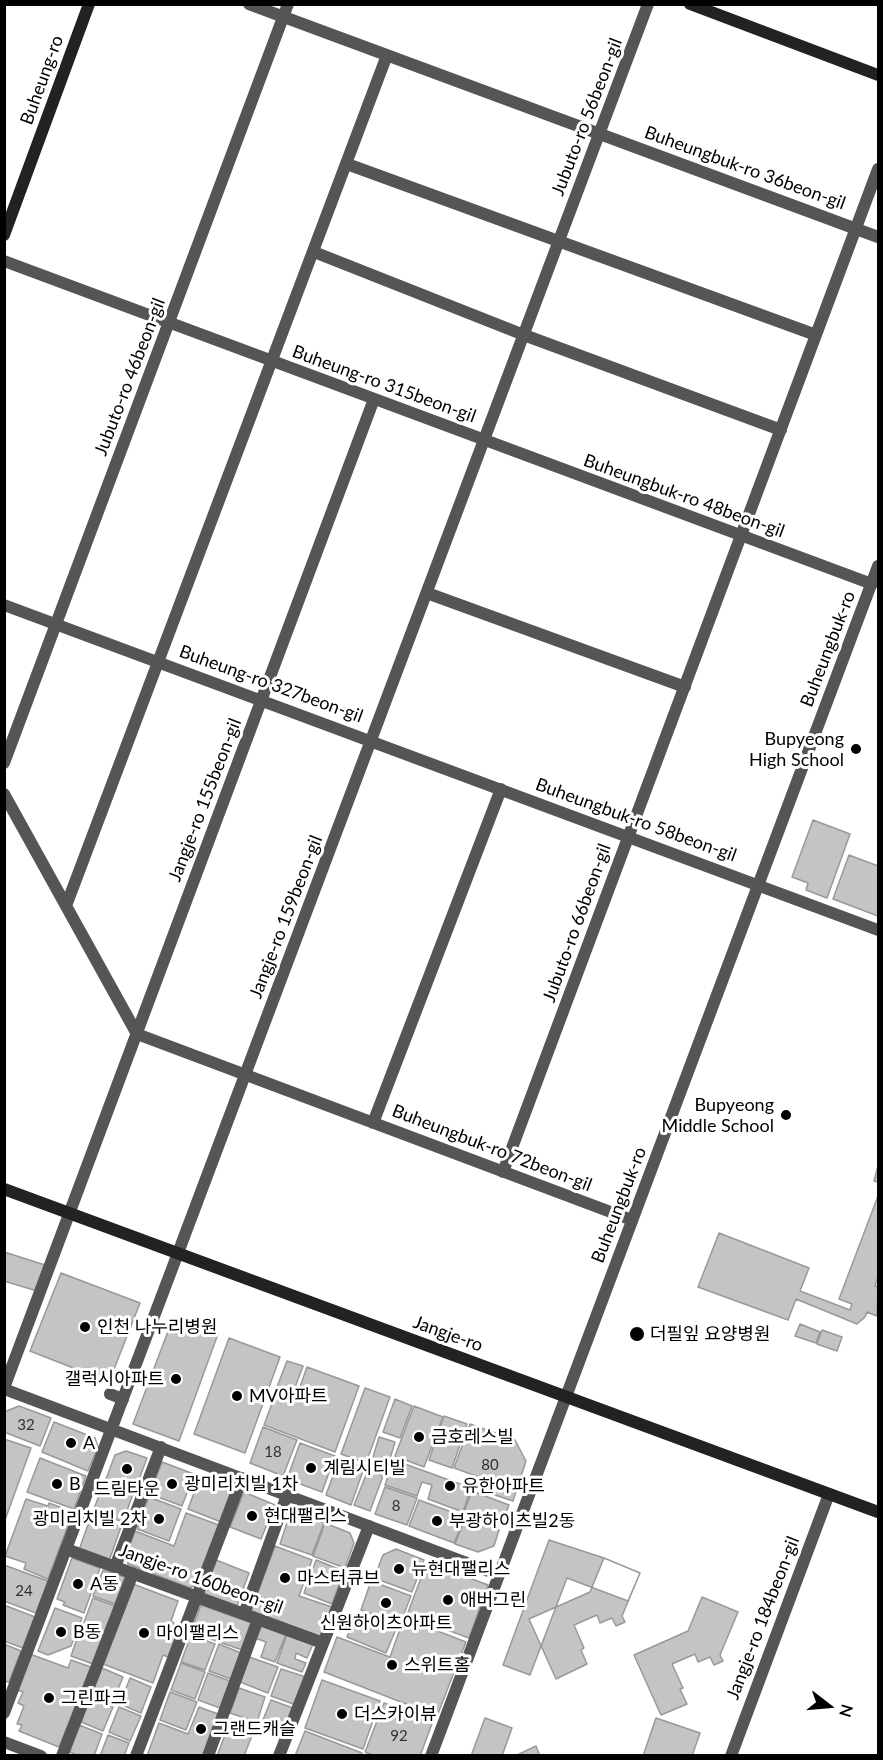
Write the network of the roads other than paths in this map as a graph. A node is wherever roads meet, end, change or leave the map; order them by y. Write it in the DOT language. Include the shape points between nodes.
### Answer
graph roads {
  1 [pos="89,4"];
  2 [pos="249,4"];
  3 [pos="288,4"];
  4 [pos="648,4"];
  5 [pos="690,4"];
  6 [pos="284,17"];
  7 [pos="387,55"];
  8 [pos="879,75"];
  9 [pos="600,134"];
  10 [pos="347,164"];
  11 [pos="879,169"];
  12 [pos="856,228"];
  13 [pos="4,235"];
  14 [pos="879,237"];
  15 [pos="559,242"];
  16 [pos="314,252"];
  17 [pos="4,261"];
  18 [pos="169,323"];
  19 [pos="524,335"];
  20 [pos="816,336"];
  21 [pos="272,361"];
  22 [pos="374,399"];
  23 [pos="781,430"];
  24 [pos="484,441"];
  25 [pos="213,517"];
  26 [pos="741,536"];
  27 [pos="879,566"];
  28 [pos="872,584"];
  29 [pos="427,593"];
  30 [pos="4,604"];
  31 [pos="57,624"];
  32 [pos="158,662"];
  33 [pos="685,687"];
  34 [pos="262,700"];
  35 [pos="371,741"];
  36 [pos="4,763"];
  37 [pos="501,789"];
  38 [pos="4,795"];
  39 [pos="629,836"];
  40 [pos="759,885"];
  41 [pos="66,906"];
  42 [pos="879,930"];
  43 [pos="137,1034"];
  44 [pos="245,1075"];
  45 [pos="373,1123"];
  46 [pos="503,1172"];
  47 [pos="4,1189"];
  48 [pos="70,1213"];
  49 [pos="632,1220"];
  50 [pos="178,1253"];
  51 [pos="4,1388"];
  52 [pos="110,1394"];
  53 [pos="566,1397"];
  54 [pos="123,1400"];
  55 [pos="112,1429"];
  56 [pos="161,1447"];
  57 [pos="242,1478"];
  58 [pos="829,1494"];
  59 [pos="287,1495"];
  60 [pos="879,1512"];
  61 [pos="369,1526"];
  62 [pos="66,1549"];
  63 [pos="116,1567"];
  64 [pos="133,1574"];
  65 [pos="499,1575"];
  66 [pos="196,1597"];
  67 [pos="244,1614"];
  68 [pos="258,1620"];
  69 [pos="323,1643"];
  70 [pos="4,1713"];
  71 [pos="4,1742"];
  72 [pos="41,1755"];
  73 [pos="62,1755"];
  74 [pos="136,1755"];
  75 [pos="208,1755"];
  76 [pos="279,1755"];
  77 [pos="431,1755"];
  78 [pos="730,1755"];
  1 -- 13 [label="main road, Buheung-ro"];
  2 -- 6 [label="street, Buheungbuk-ro 36beon-gil"];
  3 -- 6 [label="street, Jubuto-ro 46beon-gil"];
  4 -- 9 [label="street, Jubuto-ro 56beon-gil"];
  5 -- 8 [label="main road"];
  6 -- 7 [label="street, Buheungbuk-ro 36beon-gil"];
  6 -- 18 [label="street, Jubuto-ro 46beon-gil"];
  7 -- 9 [label="street, Buheungbuk-ro 36beon-gil"];
  7 -- 10 [label="street, Buheung-ro 315beon-gil"];
  9 -- 12 [label="street, Buheungbuk-ro 36beon-gil"];
  9 -- 15 [label="street, Jubuto-ro 56beon-gil"];
  10 -- 15 [label="street"];
  10 -- 16 [label="street, Buheung-ro 315beon-gil"];
  11 -- 12 [label="street, Jubuto-ro 66beon-gil"];
  12 -- 14 [label="street, Buheungbuk-ro 36beon-gil"];
  12 -- 20 [label="street, Jubuto-ro 66beon-gil"];
  15 -- 19 [label="street, Jubuto-ro 56beon-gil"];
  15 -- 20 [label="street"];
  16 -- 19 [label="street"];
  16 -- 21 [label="street, Buheung-ro 315beon-gil"];
  17 -- 18 [label="street, Buheung-ro 315beon-gil"];
  18 -- 21 [label="street, Buheung-ro 315beon-gil"];
  18 -- 31 [label="street, Jubuto-ro 46beon-gil"];
  19 -- 23 [label="street"];
  19 -- 24 [label="street, Jubuto-ro 56beon-gil"];
  20 -- 23 [label="street, Jubuto-ro 66beon-gil"];
  21 -- 22 [label="street, Buheung-ro 315beon-gil"];
  21 -- 25 [label="street, Buheung-ro 315beon-gil"];
  22 -- 24 [label="street, Buheung-ro 315beon-gil"];
  22 -- 34 [label="street, Jangje-ro 155beon-gil"];
  23 -- 26 [label="street, Jubuto-ro 66beon-gil"];
  24 -- 26 [label="street, Buheungbuk-ro 48beon-gil"];
  24 -- 29 [label="street, Jangje-ro 159beon-gil"];
  25 -- 32 [label="street, Buheung-ro 327beon-gil"];
  26 -- 28 [label="street, Buheungbuk-ro 48beon-gil"];
  26 -- 33 [label="street, Jubuto-ro 66beon-gil"];
  27 -- 28 [label="street, Buheungbuk-ro"];
  28 -- 40 [label="street, Buheungbuk-ro"];
  29 -- 33 [label="street"];
  29 -- 35 [label="street, Jangje-ro 159beon-gil"];
  30 -- 31 [label="street, Buheung-ro 327beon-gil"];
  31 -- 32 [label="street, Buheung-ro 327beon-gil"];
  31 -- 36 [label="street, Jubuto-ro 46beon-gil"];
  32 -- 34 [label="street, Buheung-ro 327beon-gil"];
  32 -- 41 [label="street, Buheung-ro 327beon-gil"];
  33 -- 39 [label="street, Jubuto-ro 66beon-gil"];
  34 -- 35 [label="street, Buheung-ro 327beon-gil"];
  34 -- 43 [label="street, Jangje-ro 155beon-gil"];
  35 -- 37 [label="street, Buheungbuk-ro 58beon-gil"];
  35 -- 44 [label="street, Jangje-ro 159beon-gil"];
  37 -- 39 [label="street, Buheungbuk-ro 58beon-gil"];
  37 -- 45 [label="street, Buheungbuk-ro 72beon-gil"];
  38 -- 41 [label="street"];
  39 -- 40 [label="street, Buheungbuk-ro 58beon-gil"];
  39 -- 46 [label="street, Jubuto-ro 66beon-gil"];
  40 -- 42 [label="street, Buheungbuk-ro 58beon-gil"];
  40 -- 49 [label="street, Buheungbuk-ro"];
  41 -- 43 [label="street"];
  43 -- 44 [label="street, Buheungbuk-ro 72beon-gil"];
  43 -- 48 [label="street, Jangje-ro 155beon-gil"];
  44 -- 45 [label="street, Buheungbuk-ro 72beon-gil"];
  44 -- 50 [label="street, Jangje-ro 159beon-gil"];
  45 -- 46 [label="street, Buheungbuk-ro 72beon-gil"];
  46 -- 49 [label="street, Buheungbuk-ro 72beon-gil"];
  47 -- 48 [label="main road, Jangje-ro"];
  48 -- 50 [label="main road, Jangje-ro"];
  48 -- 51 [label="street, Jangje-ro 155beon-gil"];
  49 -- 53 [label="street, Buheungbuk-ro"];
  50 -- 53 [label="main road, Jangje-ro"];
  50 -- 54 [label="street"];
  51 -- 55 [label="street"];
  52 -- 54 [label="street"];
  53 -- 58 [label="main road, Jangje-ro"];
  53 -- 65 [label="street, Buheungbuk-ro"];
  54 -- 55 [label="street"];
  55 -- 56 [label="street"];
  55 -- 62 [label="street"];
  56 -- 57 [label="street"];
  56 -- 63 [label="street"];
  57 -- 59 [label="street"];
  57 -- 66 [label="street"];
  58 -- 60 [label="main road, Jangje-ro"];
  58 -- 78 [label="street, Jangje-ro 184beon-gil"];
  59 -- 61 [label="street"];
  59 -- 67 [label="street"];
  61 -- 65 [label="street"];
  61 -- 69 [label="street"];
  62 -- 63 [label="street, Jangje-ro 160beon-gil"];
  62 -- 70 [label="street"];
  63 -- 64 [label="street, Jangje-ro 160beon-gil"];
  64 -- 66 [label="street, Jangje-ro 160beon-gil"];
  64 -- 73 [label="street"];
  65 -- 77 [label="street, Buheungbuk-ro"];
  66 -- 67 [label="street, Jangje-ro 160beon-gil"];
  66 -- 74 [label="street"];
  67 -- 68 [label="street, Jangje-ro 160beon-gil"];
  68 -- 69 [label="street, Jangje-ro 160beon-gil"];
  68 -- 75 [label="street"];
  69 -- 76 [label="street"];
  71 -- 72 [label="street"];
}
